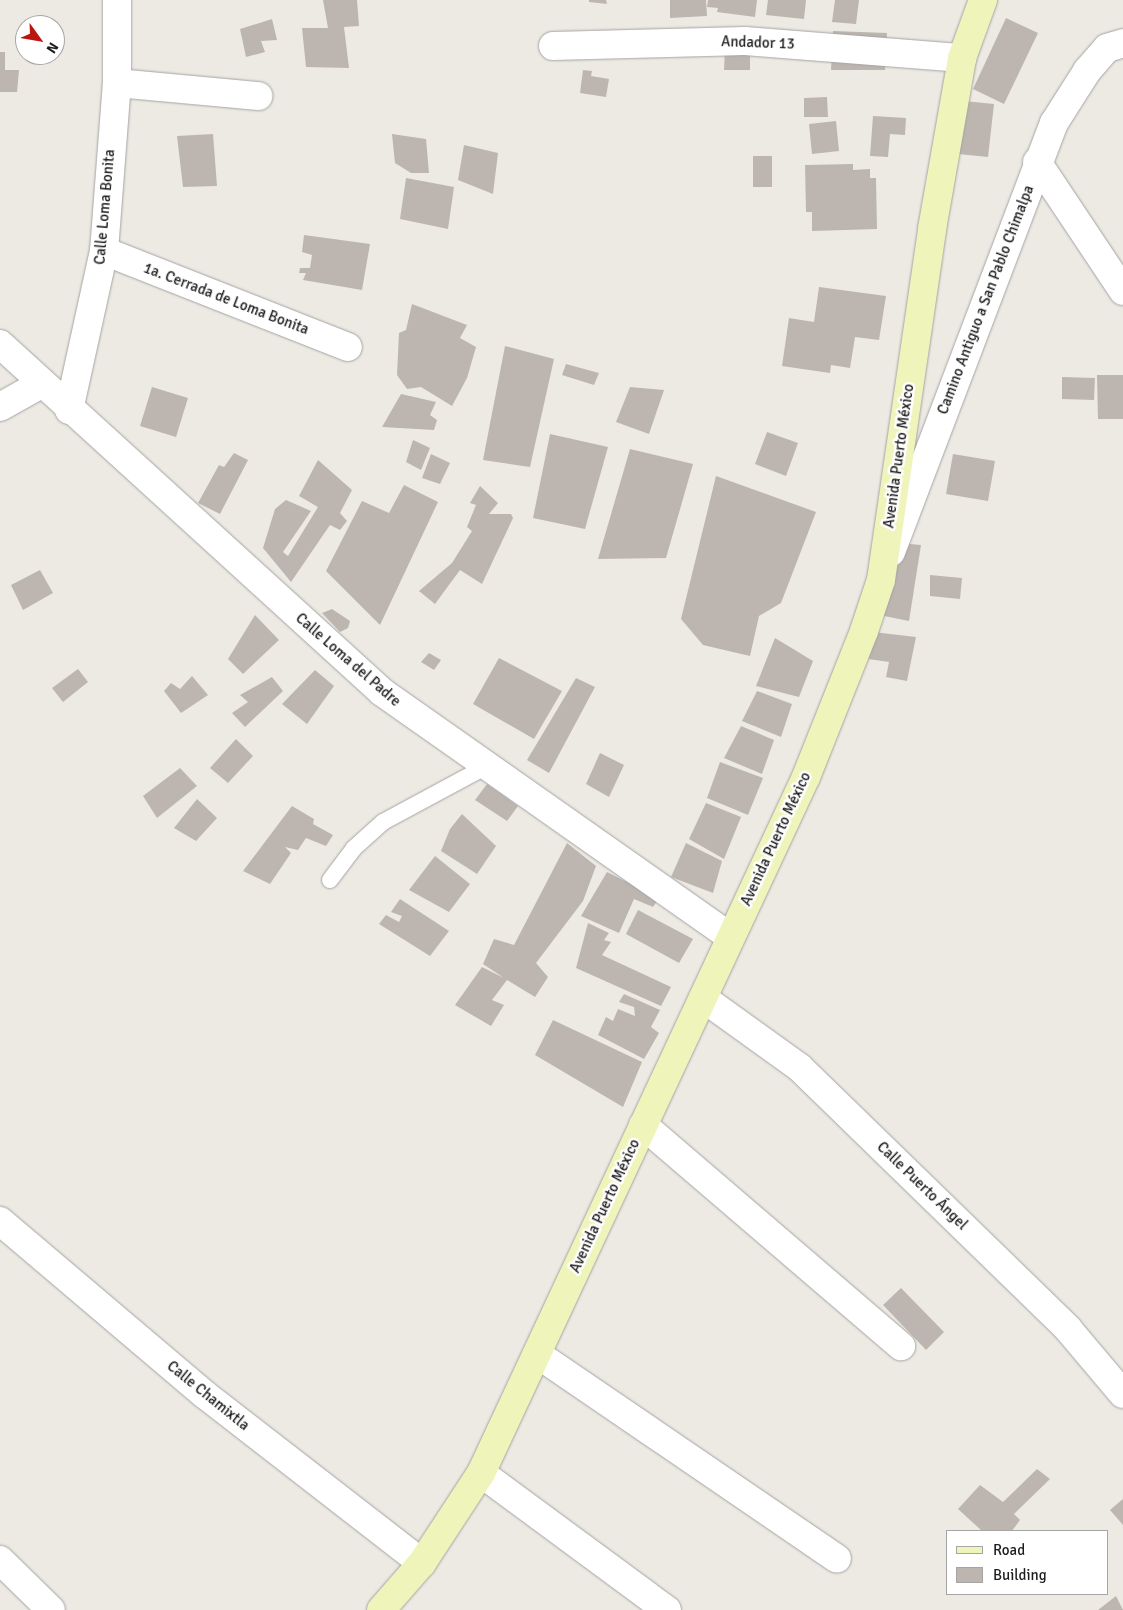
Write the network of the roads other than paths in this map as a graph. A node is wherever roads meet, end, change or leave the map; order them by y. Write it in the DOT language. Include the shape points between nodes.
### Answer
graph roads {
  1 [pos="117,0"];
  2 [pos="983,0"];
  3 [pos="1123,43"];
  4 [pos="554,46"];
  5 [pos="962,58"];
  6 [pos="117,83"];
  7 [pos="258,96"];
  8 [pos="1037,162"];
  9 [pos="104,251"];
  10 [pos="1123,292"];
  11 [pos="0,344"];
  12 [pos="348,347"];
  13 [pos="41,384"];
  14 [pos="0,407"];
  15 [pos="69,410"];
  16 [pos="881,580"];
  17 [pos="485,767"];
  18 [pos="330,880"];
  19 [pos="729,936"];
  20 [pos="703,998"];
  21 [pos="643,1126"];
  22 [pos="0,1221"];
  23 [pos="901,1346"];
  24 [pos="538,1354"];
  25 [pos="1123,1394"];
  26 [pos="481,1474"];
  27 [pos="837,1559"];
  28 [pos="0,1560"];
  29 [pos="422,1563"];
  30 [pos="52,1610"];
  31 [pos="381,1610"];
  32 [pos="667,1610"];
  1 -- 6 [label="street, Calle Loma Bonita"];
  2 -- 5 [label="main road, Avenida Puerto México"];
  3 -- 8 [label="street, Camino Antiguo a San Pablo Chimalpa" via="1107,48 1070,92"];
  4 -- 5 [label="street, Andador 13" via="745,41"];
  5 -- 16 [label="main road, Avenida Puerto México"];
  6 -- 7 [label="street"];
  6 -- 9 [label="street, Calle Loma Bonita"];
  8 -- 10 [label="street"];
  8 -- 16 [label="street, Camino Antiguo a San Pablo Chimalpa"];
  9 -- 12 [label="street, 1a. Cerrada de Loma Bonita"];
  9 -- 15 [label="street, Calle Loma Bonita"];
  11 -- 13 [label="street, Calle Loma del Padre"];
  13 -- 14 [label="street"];
  13 -- 15 [label="street, Calle Loma del Padre"];
  15 -- 17 [label="street, Calle Loma del Padre" via="382,692"];
  16 -- 19 [label="main road, Avenida Puerto México" via="806,777"];
  17 -- 18 [label="lane" via="383,822 353,849"];
  17 -- 19 [label="street, Calle Loma del Padre"];
  19 -- 20 [label="main road, Avenida Puerto México"];
  20 -- 21 [label="main road, Avenida Puerto México"];
  20 -- 25 [label="street, Calle Puerto Ángel" via="799,1067 1068,1328"];
  21 -- 23 [label="street"];
  21 -- 24 [label="main road, Avenida Puerto México"];
  22 -- 29 [label="street, Calle Chamixtla" via="204,1394"];
  24 -- 26 [label="main road, Avenida Puerto México"];
  24 -- 27 [label="street"];
  26 -- 29 [label="main road, Avenida Puerto México"];
  26 -- 32 [label="street"];
  28 -- 30 [label="street"];
  29 -- 31 [label="main road, Avenida Puerto México"];
}
